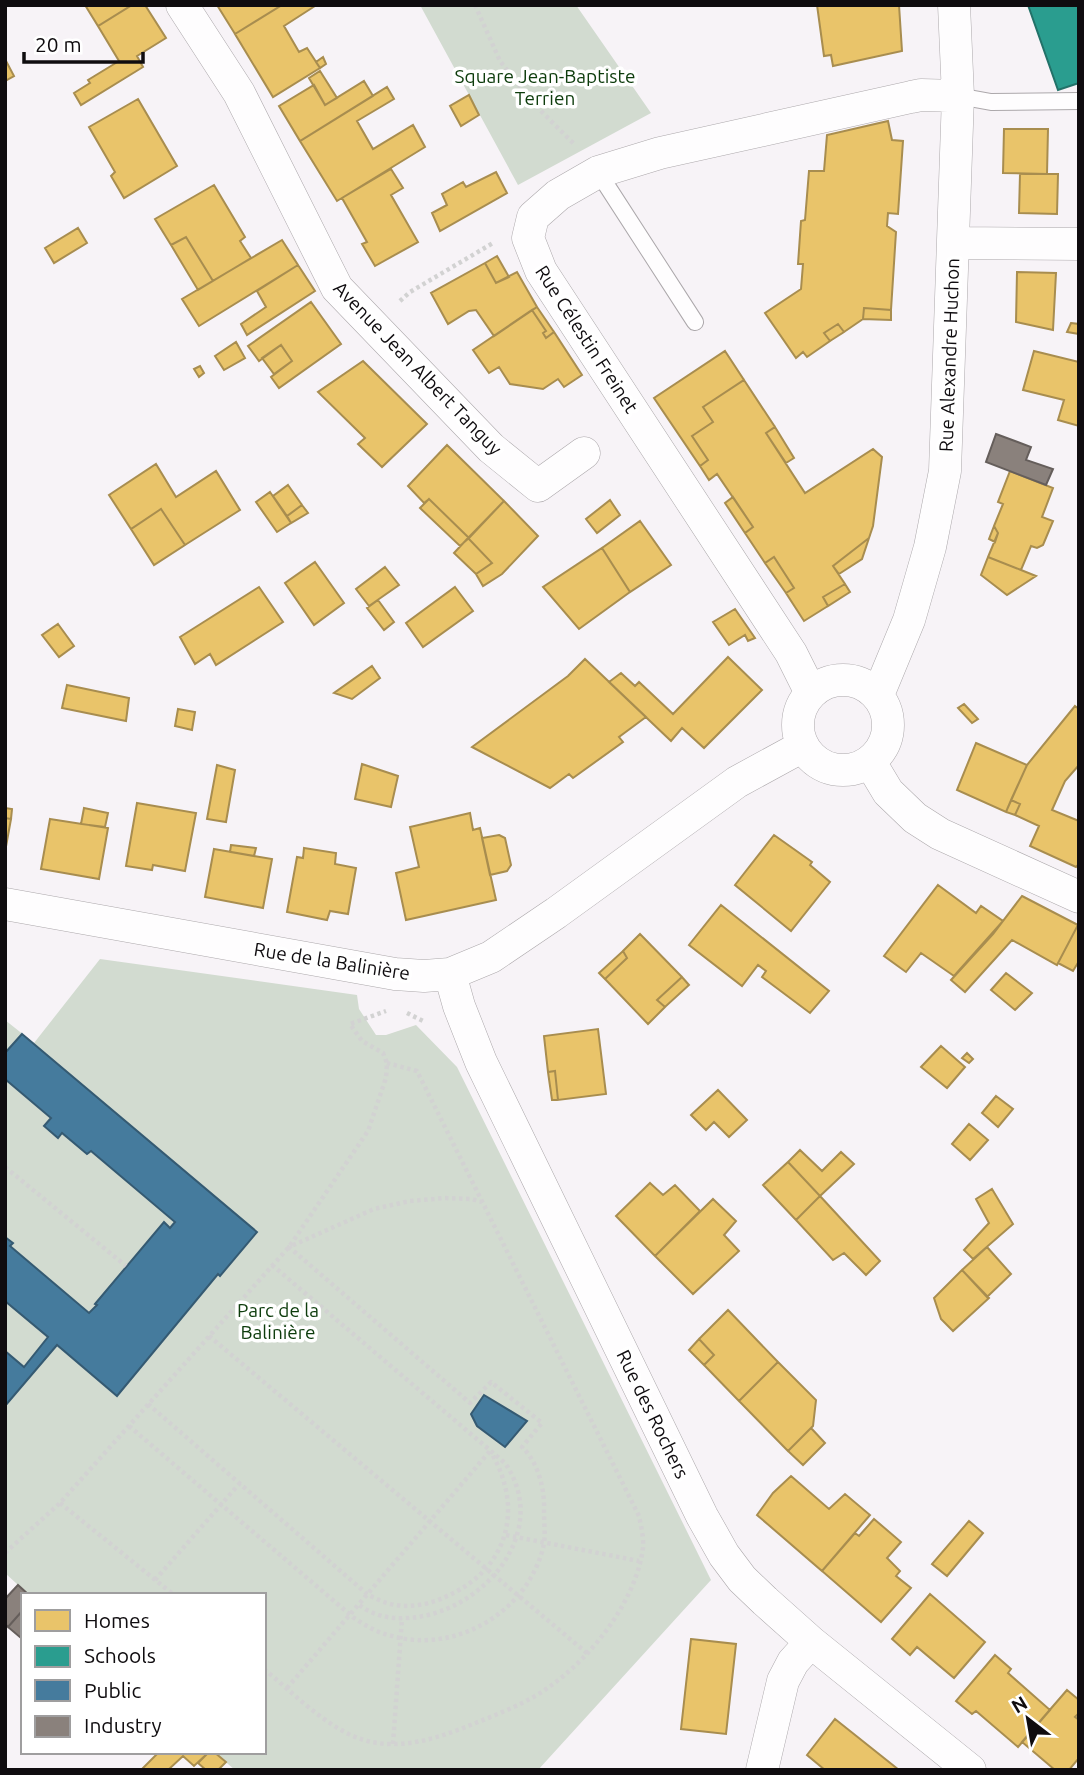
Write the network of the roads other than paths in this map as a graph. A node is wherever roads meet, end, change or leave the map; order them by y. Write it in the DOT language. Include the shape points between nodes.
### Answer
graph roads {
  1 [pos="183,5"];
  2 [pos="954,5"];
  3 [pos="958,96"];
  4 [pos="1079,101"];
  5 [pos="590,162"];
  6 [pos="953,243"];
  7 [pos="1079,244"];
  8 [pos="695,322"];
  9 [pos="584,453"];
  10 [pos="811,694"];
  11 [pos="878,695"];
  12 [pos="803,746"];
  13 [pos="870,762"];
  14 [pos="1079,897"];
  15 [pos="5,904"];
  16 [pos="450,974"];
  17 [pos="811,1642"];
  18 [pos="762,1770"];
  19 [pos="970,1770"];
  1 -- 9 [label="street, Avenue Jean Albert Tanguy" via="239,93 337,288 491,448 538,486"];
  2 -- 3 [label="street, Rue Alexandre Huchon"];
  3 -- 4 [label="lane" via="991,102"];
  3 -- 5 [label="street, Rue Célestin Freinet" via="921,95 660,153"];
  3 -- 6 [label="street, Rue Alexandre Huchon"];
  5 -- 8 [label="lane"];
  5 -- 10 [label="street, Rue Célestin Freinet" via="533,217 528,238 541,271 792,653"];
  6 -- 7 [label="street"];
  6 -- 11 [label="street, Rue Alexandre Huchon" via="946,471 909,620"];
  10 -- 11 [label="street" via="823,685 845,680"];
  10 -- 12 [label="street" via="799,719"];
  11 -- 13 [label="street" via="887,715 887,738"];
  12 -- 13 [label="street" via="825,767 840,771"];
  12 -- 16 [label="street, Rue de la Balinière" via="737,782 491,957"];
  13 -- 14 [label="street" via="888,792 915,818 940,834"];
  15 -- 16 [label="street, Rue de la Balinière" via="395,974"];
  16 -- 17 [label="street, Rue des Rochers" via="481,1062 702,1516 742,1579"];
  17 -- 18 [label="street" via="783,1681"];
  17 -- 19 [label="street, Rue des Rochers"];
}
